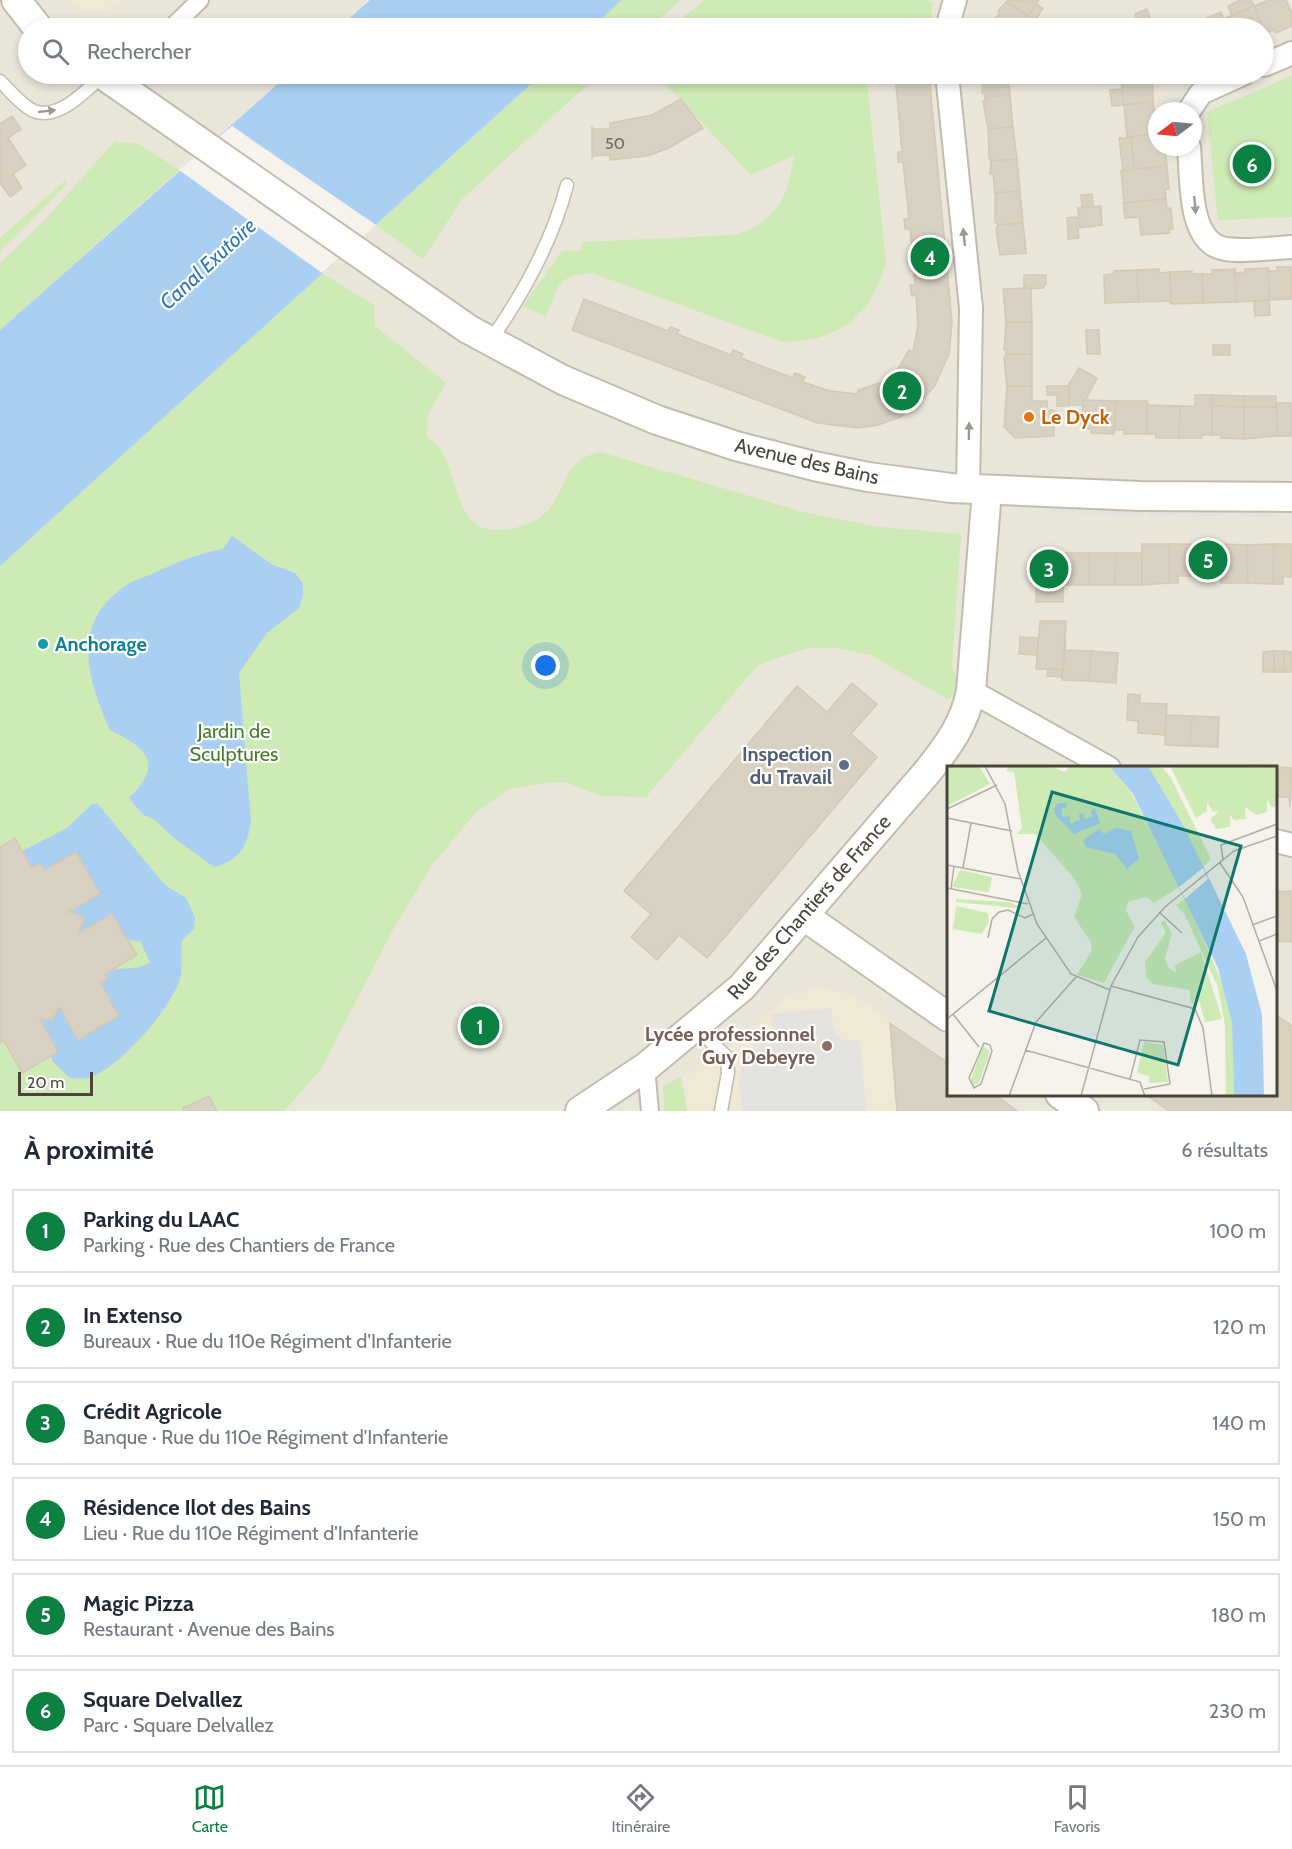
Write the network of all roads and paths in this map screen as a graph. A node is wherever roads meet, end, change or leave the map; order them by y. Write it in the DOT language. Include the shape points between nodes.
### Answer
graph roads {
  1 [pos="16,0"];
  2 [pos="200,0"];
  3 [pos="955,0"];
  4 [pos="31,18"];
  5 [pos="181,18"];
  6 [pos="949,18"];
  7 [pos="1292,53"];
  8 [pos="1274,60"];
  9 [pos="0,81"];
  10 [pos="105,84"];
  11 [pos="123,84"];
  12 [pos="948,84"];
  13 [pos="1221,84"];
  14 [pos="1195,102"];
  15 [pos="1190,156"];
  16 [pos="567,185"];
  17 [pos="1292,247"];
  18 [pos="490,342"];
  19 [pos="977,490"];
  20 [pos="1292,497"];
  21 [pos="971,691"];
  22 [pos="1105,766"];
  23 [pos="1277,841"];
  24 [pos="1292,844"];
  25 [pos="804,916"];
  26 [pos="947,1016"];
  27 [pos="696,1028"];
  28 [pos="646,1067"];
  29 [pos="1062,1096"];
  30 [pos="580,1111"];
  31 [pos="650,1111"];
  32 [pos="721,1111"];
  33 [pos="1084,1111"];
  1 -- 4 [label="street"];
  2 -- 5 [label="street"];
  3 -- 6 [label="street"];
  7 -- 8 [label="street"];
  9 -- 10 [label="lane, one-way" via="27,108 47,112"];
  11 -- 18 [label="street, Avenue des Bains" via="159,114"];
  19 -- 12 [label="street, one-way" via="971,316"];
  13 -- 14 [label="street" via="1201,93"];
  15 -- 17 [label="street, one-way" via="1197,224 1207,241 1228,250"];
  16 -- 18 [label="lane" via="548,241"];
  18 -- 19 [label="street, Avenue des Bains" via="563,380 726,442 848,473"];
  19 -- 20 [label="street, Avenue des Bains"];
  19 -- 21 [label="street, Rue des Chantiers de France"];
  21 -- 22 [label="street"];
  21 -- 25 [label="street, Rue des Chantiers de France" via="960,726 945,750"];
  23 -- 24 [label="street"];
  25 -- 26 [label="street"];
  25 -- 27 [label="street, Rue des Chantiers de France" via="742,987"];
  27 -- 28 [label="street, Rue des Chantiers de France"];
  27 -- 32 [label="lane" via="727,1057"];
  28 -- 30 [label="street, Rue des Chantiers de France"];
  28 -- 31 [label="street"];
  29 -- 33 [label="street"];
}
